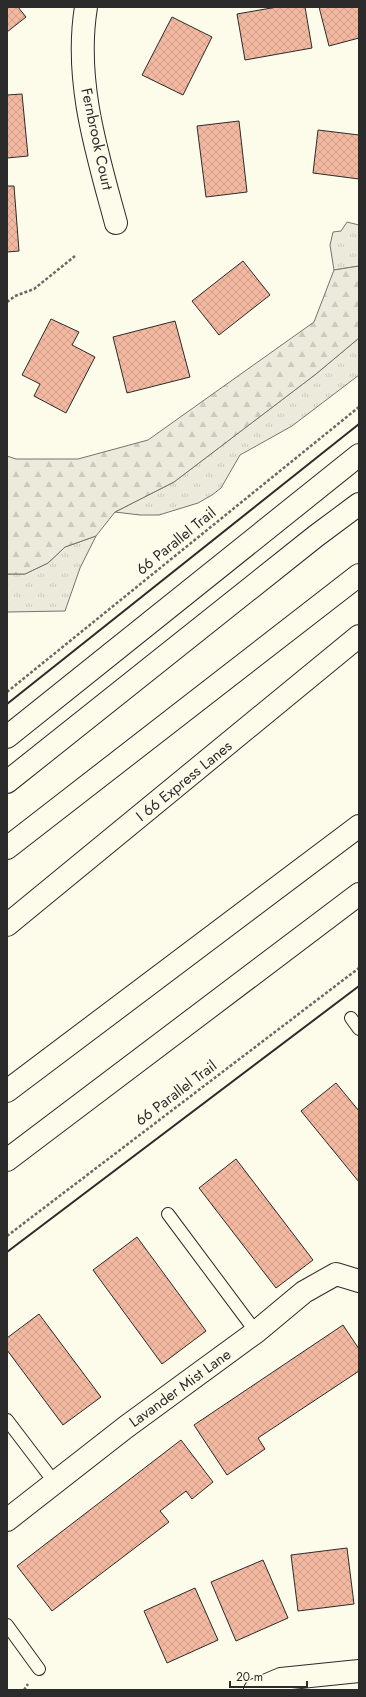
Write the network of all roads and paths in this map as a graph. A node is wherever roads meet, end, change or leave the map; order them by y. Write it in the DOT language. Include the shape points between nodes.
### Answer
graph roads {
  1 [pos="86,7"];
  2 [pos="116,223"];
  3 [pos="75,256"];
  4 [pos="7,302"];
  5 [pos="359,408"];
  6 [pos="359,455"];
  7 [pos="359,504"];
  8 [pos="359,575"];
  9 [pos="359,636"];
  10 [pos="7,692"];
  11 [pos="7,737"];
  12 [pos="7,782"];
  13 [pos="359,826"];
  14 [pos="7,848"];
  15 [pos="359,894"];
  16 [pos="7,925"];
  17 [pos="359,968"];
  18 [pos="351,1018"];
  19 [pos="359,1029"];
  20 [pos="7,1092"];
  21 [pos="7,1160"];
  22 [pos="168,1214"];
  23 [pos="7,1236"];
  24 [pos="359,1281"];
  25 [pos="256,1332"];
  26 [pos="7,1420"];
  27 [pos="55,1483"];
  28 [pos="7,1520"];
  29 [pos="7,1626"];
  30 [pos="39,1669"];
  31 [pos="359,1671"];
  32 [pos="255,1690"];
  1 -- 2 [label="main road, Fernbrook Court" via="82,41 85,91 96,151"];
  3 -- 4 [label="path" via="34,289"];
  5 -- 10 [label="path, 66 Parallel Trail"];
  6 -- 11 [label="main road"];
  7 -- 12 [label="main road"];
  8 -- 14 [label="main road"];
  9 -- 16 [label="main road, I 66 Express Lanes"];
  13 -- 20 [label="main road"];
  15 -- 21 [label="main road"];
  17 -- 23 [label="path, 66 Parallel Trail"];
  18 -- 19 [label="lane"];
  22 -- 25 [label="lane"];
  24 -- 25 [label="main road, Lavander Mist Lane" via="336,1274 304,1292"];
  25 -- 27 [label="main road, Lavander Mist Lane" via="126,1427"];
  26 -- 27 [label="lane"];
  27 -- 28 [label="main road, Lavander Mist Lane"];
  29 -- 30 [label="lane"];
  31 -- 32 [label="main road" via="282,1679"];
}
